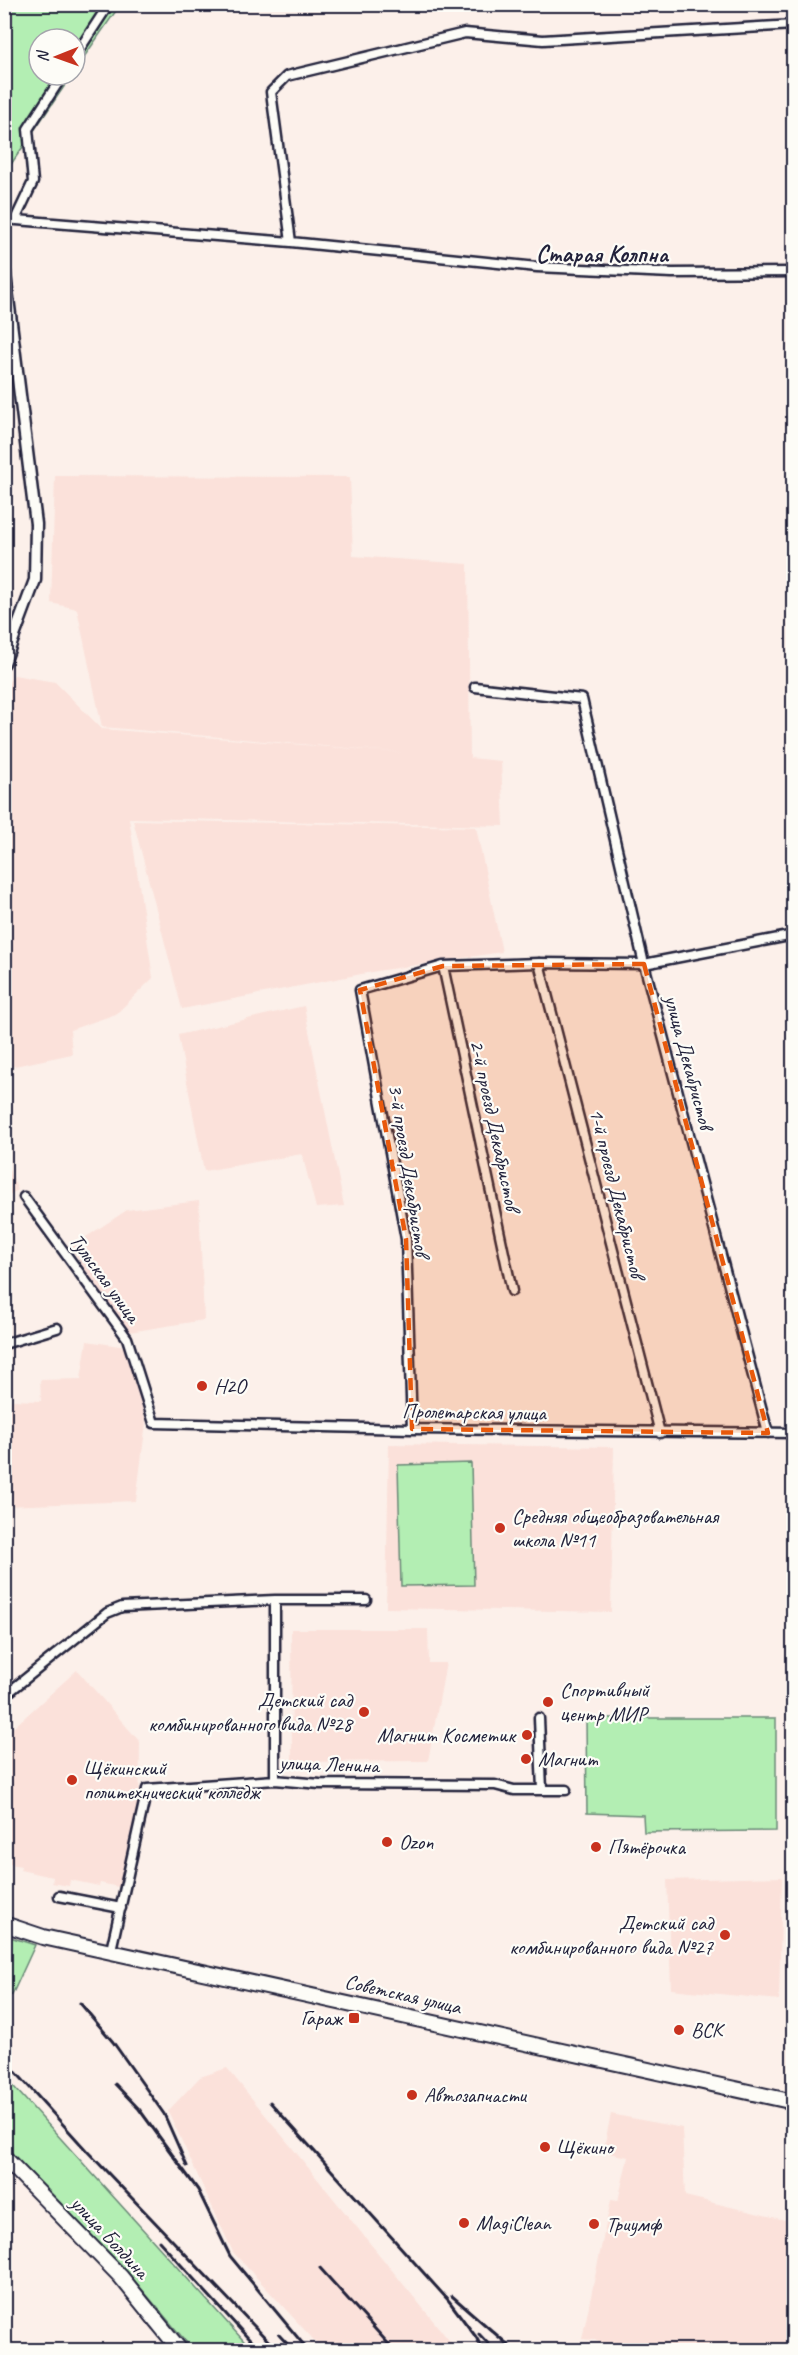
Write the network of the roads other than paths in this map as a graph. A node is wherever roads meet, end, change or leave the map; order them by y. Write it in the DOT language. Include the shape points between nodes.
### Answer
graph roads {
  1 [pos="109,4"];
  2 [pos="794,25"];
  3 [pos="87,38"];
  4 [pos="55,87"];
  5 [pos="4,219"];
  6 [pos="15,220"];
  7 [pos="291,242"];
  8 [pos="4,266"];
  9 [pos="794,272"];
  10 [pos="4,663"];
  11 [pos="475,687"];
  12 [pos="794,935"];
  13 [pos="539,963"];
  14 [pos="644,964"];
  15 [pos="443,966"];
  16 [pos="24,1197"];
  17 [pos="512,1292"];
  18 [pos="57,1328"];
  19 [pos="4,1344"];
  20 [pos="154,1423"];
  21 [pos="412,1429"];
  22 [pos="660,1433"];
  23 [pos="768,1433"];
  24 [pos="794,1433"];
  25 [pos="275,1600"];
  26 [pos="366,1600"];
  27 [pos="4,1696"];
  28 [pos="539,1718"];
  29 [pos="275,1780"];
  30 [pos="542,1790"];
  31 [pos="566,1790"];
  32 [pos="59,1896"];
  33 [pos="121,1908"];
  34 [pos="4,1924"];
  35 [pos="111,1950"];
  36 [pos="794,2102"];
  37 [pos="4,2157"];
  38 [pos="180,2350"];
  1 -- 3 [label="street"];
  2 -- 7 [label="street" via="543,40 465,33 287,76 271,92"];
  4 -- 6 [label="street" via="28,129 33,182"];
  5 -- 6 [label="street"];
  6 -- 7 [label="street"];
  7 -- 9 [label="street" via="537,267 672,273"];
  8 -- 10 [label="street" via="36,524 35,580"];
  11 -- 14 [label="street, улица Декабристов" via="582,699"];
  12 -- 14 [label="street"];
  13 -- 14 [label="street"];
  13 -- 15 [label="street"];
  13 -- 22 [label="street, 1-й проезд Декабристов"];
  14 -- 23 [label="street, улица Декабристов"];
  15 -- 17 [label="street, 2-й проезд Декабристов"];
  15 -- 21 [label="street, 3-й проезд Декабристов" via="360,990 405,1239"];
  16 -- 20 [label="street, Тульская улица" via="127,1338"];
  18 -- 19 [label="street"];
  20 -- 21 [label="street, Пролетарская улица"];
  21 -- 22 [label="street, Пролетарская улица"];
  22 -- 23 [label="street, Пролетарская улица"];
  23 -- 24 [label="street, Пролетарская улица"];
  25 -- 26 [label="street"];
  25 -- 27 [label="street" via="122,1607 107,1613"];
  25 -- 29 [label="street"];
  28 -- 30 [label="street"];
  29 -- 30 [label="street, улица Ленина" via="495,1785"];
  29 -- 33 [label="street, улица Ленина" via="147,1789"];
  30 -- 31 [label="street, улица Ленина"];
  32 -- 33 [label="street"];
  33 -- 35 [label="street, улица Ленина"];
  34 -- 35 [label="main road, Советская улица"];
  35 -- 36 [label="main road, Советская улица"];
  37 -- 38 [label="main road, улица Болдина" via="121,2277"];
}
